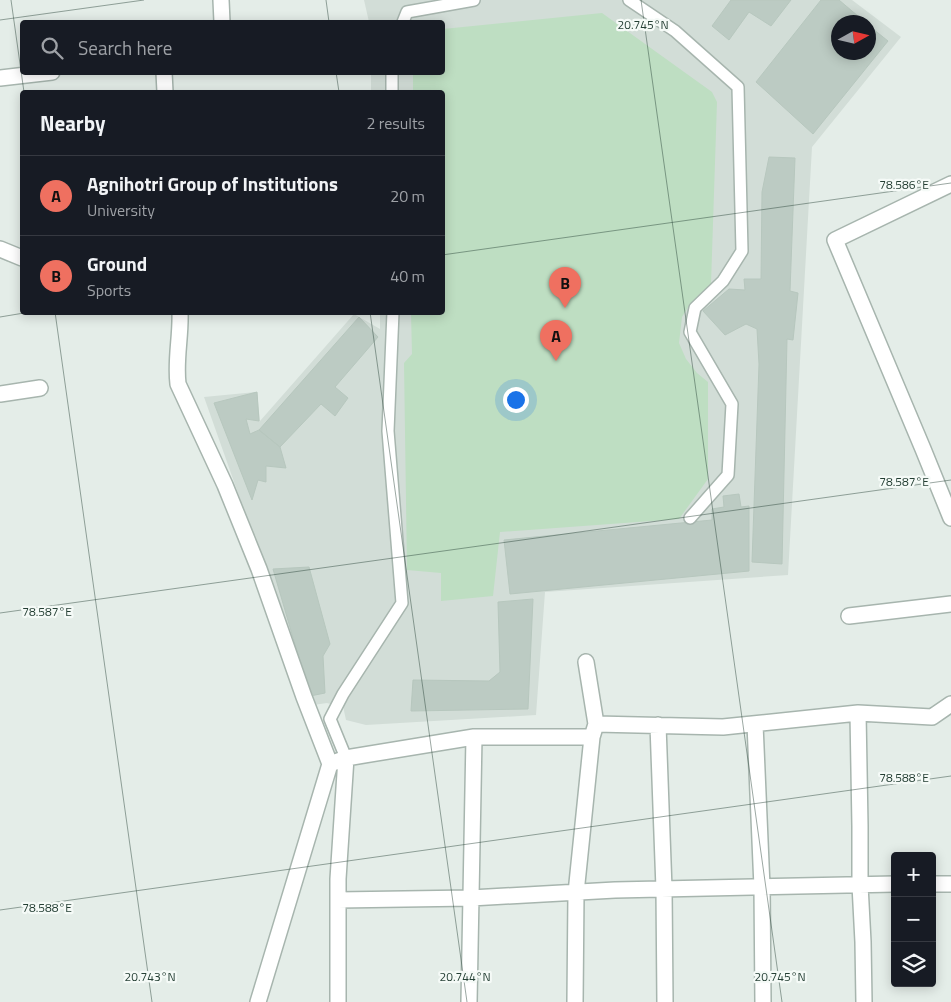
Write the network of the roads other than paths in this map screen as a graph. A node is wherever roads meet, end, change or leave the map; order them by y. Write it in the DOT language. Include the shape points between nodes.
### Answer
graph roads {
  1 [pos="221,0"];
  2 [pos="474,0"];
  3 [pos="629,0"];
  4 [pos="222,20"];
  5 [pos="404,20"];
  6 [pos="26,75"];
  7 [pos="164,75"];
  8 [pos="392,75"];
  9 [pos="0,78"];
  10 [pos="165,90"];
  11 [pos="392,90"];
  12 [pos="951,184"];
  13 [pos="0,249"];
  14 [pos="20,257"];
  15 [pos="180,315"];
  16 [pos="393,315"];
  17 [pos="40,388"];
  18 [pos="0,394"];
  19 [pos="690,518"];
  20 [pos="951,518"];
  21 [pos="951,604"];
  22 [pos="849,616"];
  23 [pos="586,662"];
  24 [pos="951,704"];
  25 [pos="858,713"];
  26 [pos="755,724"];
  27 [pos="658,725"];
  28 [pos="594,731"];
  29 [pos="474,737"];
  30 [pos="346,758"];
  31 [pos="330,764"];
  32 [pos="891,884"];
  33 [pos="936,884"];
  34 [pos="951,884"];
  35 [pos="860,885"];
  36 [pos="762,888"];
  37 [pos="664,889"];
  38 [pos="576,892"];
  39 [pos="471,898"];
  40 [pos="338,900"];
  41 [pos="258,1002"];
  42 [pos="338,1002"];
  43 [pos="469,1002"];
  44 [pos="575,1002"];
  45 [pos="666,1002"];
  46 [pos="763,1002"];
  47 [pos="864,1002"];
  1 -- 4 [label="street"];
  2 -- 5 [label="lane" via="407,12"];
  3 -- 19 [label="lane" via="675,31 738,87 742,251 723,281 695,308 690,332 732,404 728,475"];
  6 -- 9 [label="street"];
  7 -- 10 [label="street"];
  8 -- 11 [label="lane"];
  12 -- 20 [label="street" via="836,240"];
  13 -- 14 [label="street"];
  15 -- 31 [label="street" via="178,384 225,485 259,569"];
  16 -- 30 [label="lane" via="388,431 402,603 330,719"];
  17 -- 18 [label="street"];
  21 -- 22 [label="street"];
  23 -- 28 [label="street"];
  24 -- 25 [label="street" via="932,717"];
  25 -- 26 [label="street"];
  25 -- 35 [label="street"];
  26 -- 27 [label="street" via="723,727"];
  26 -- 36 [label="street"];
  27 -- 28 [label="street"];
  27 -- 37 [label="street"];
  28 -- 29 [label="street"];
  28 -- 38 [label="street"];
  29 -- 30 [label="street"];
  29 -- 39 [label="street"];
  30 -- 31 [label="street"];
  30 -- 40 [label="street"];
  31 -- 41 [label="street"];
  32 -- 35 [label="street"];
  33 -- 34 [label="street"];
  35 -- 36 [label="street"];
  35 -- 47 [label="street"];
  36 -- 37 [label="street"];
  36 -- 46 [label="street"];
  37 -- 38 [label="street"];
  37 -- 45 [label="street"];
  38 -- 39 [label="street"];
  38 -- 44 [label="street"];
  39 -- 40 [label="street"];
  39 -- 43 [label="street"];
  40 -- 42 [label="street"];
}
